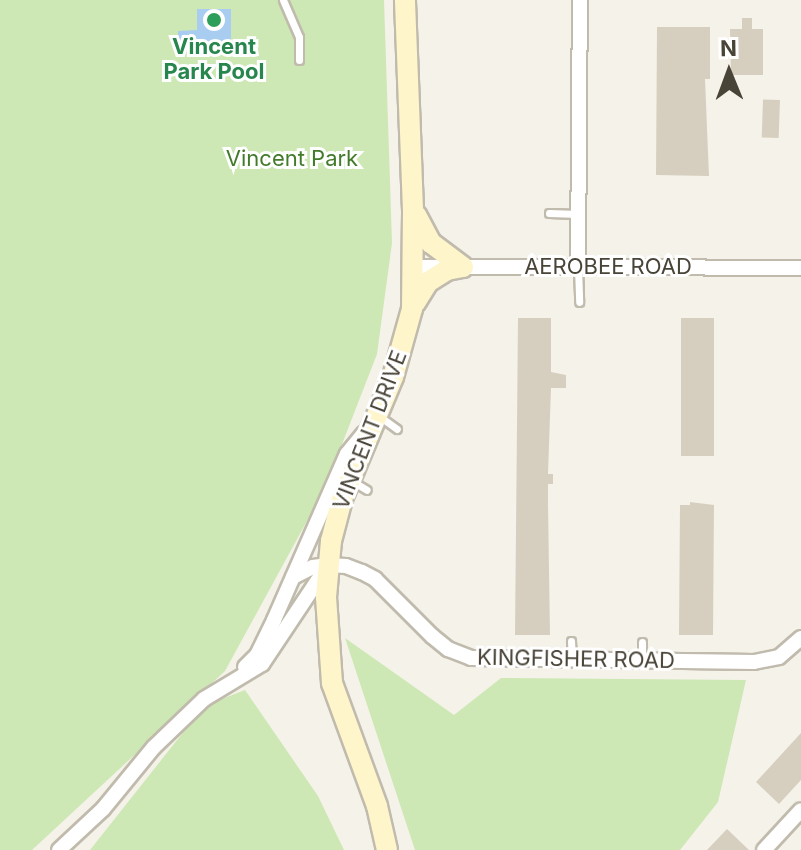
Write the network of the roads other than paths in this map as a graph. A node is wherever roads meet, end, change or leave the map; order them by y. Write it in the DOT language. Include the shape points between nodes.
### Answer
graph roads {
  1 [pos="283,0"];
  2 [pos="405,0"];
  3 [pos="580,0"];
  4 [pos="299,60"];
  5 [pos="413,210"];
  6 [pos="549,213"];
  7 [pos="578,214"];
  8 [pos="414,267"];
  9 [pos="463,267"];
  10 [pos="578,267"];
  11 [pos="801,268"];
  12 [pos="579,302"];
  13 [pos="412,309"];
  14 [pos="378,415"];
  15 [pos="397,429"];
  16 [pos="328,565"];
  17 [pos="293,577"];
  18 [pos="801,638"];
  19 [pos="571,641"];
  20 [pos="642,642"];
  21 [pos="572,661"];
  22 [pos="642,662"];
  23 [pos="228,685"];
  24 [pos="801,810"];
  25 [pos="59,850"];
  26 [pos="387,850"];
  27 [pos="764,850"];
  1 -- 4 [label="lane" via="299,37"];
  2 -- 5 [label="street, VINCENT DRIVE"];
  3 -- 7 [label="street"];
  5 -- 8 [label="street, VINCENT DRIVE"];
  5 -- 9 [label="street" via="431,243"];
  6 -- 7 [label="lane"];
  7 -- 10 [label="street"];
  8 -- 9 [label="street, AEROBEE ROAD"];
  8 -- 13 [label="street, VINCENT DRIVE"];
  9 -- 10 [label="street, AEROBEE ROAD"];
  9 -- 13 [label="street" via="428,282"];
  10 -- 11 [label="street, AEROBEE ROAD"];
  10 -- 12 [label="lane"];
  13 -- 14 [label="street, VINCENT DRIVE"];
  14 -- 15 [label="lane"];
  14 -- 16 [label="street, VINCENT DRIVE" via="359,485 335,524"];
  14 -- 17 [label="street" via="347,454"];
  16 -- 17 [label="street"];
  16 -- 21 [label="street, KINGFISHER ROAD" via="346,566 375,579 448,649 471,658"];
  16 -- 23 [label="street" via="274,651"];
  16 -- 26 [label="street, VINCENT DRIVE" via="332,683 377,806"];
  17 -- 23 [label="street" via="257,655"];
  18 -- 22 [label="street, KINGFISHER ROAD" via="766,661"];
  19 -- 21 [label="lane"];
  20 -- 22 [label="lane"];
  21 -- 22 [label="street, KINGFISHER ROAD"];
  23 -- 25 [label="street" via="204,699 154,747 103,809"];
  24 -- 27 [label="street"];
}
